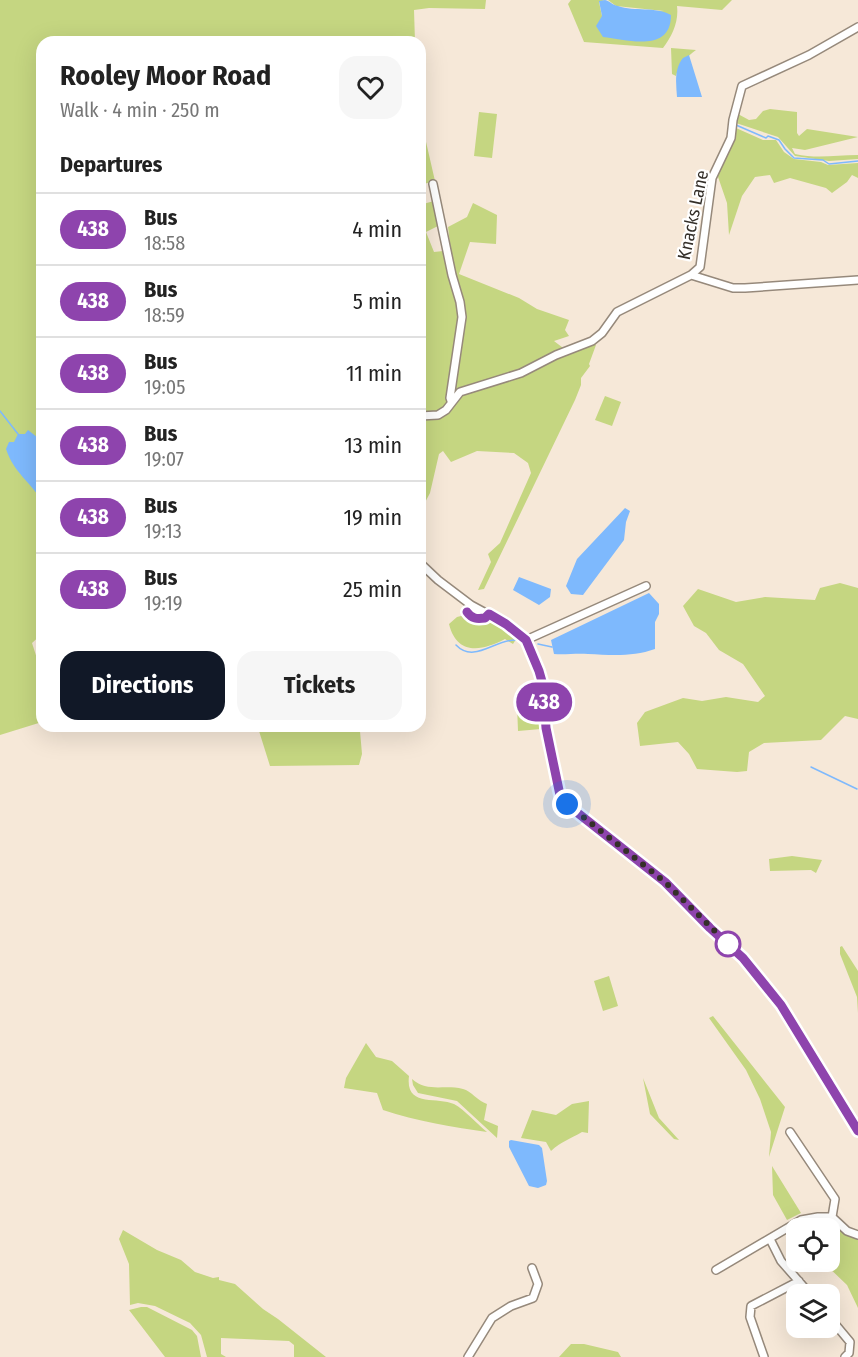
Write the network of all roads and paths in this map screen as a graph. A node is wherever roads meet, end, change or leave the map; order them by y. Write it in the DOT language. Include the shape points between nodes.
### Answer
graph roads {
  1 [pos="858,27"];
  2 [pos="433,184"];
  3 [pos="691,275"];
  4 [pos="858,280"];
  5 [pos="452,401"];
  6 [pos="426,416"];
  7 [pos="426,569"];
  8 [pos="646,586"];
  9 [pos="471,605"];
  10 [pos="489,614"];
  11 [pos="526,640"];
  12 [pos="856,1122"];
  13 [pos="858,1131"];
  14 [pos="790,1132"];
  15 [pos="832,1217"];
  16 [pos="858,1235"];
  17 [pos="770,1239"];
  18 [pos="532,1268"];
  19 [pos="717,1270"];
  20 [pos="799,1281"];
  21 [pos="802,1284"];
  22 [pos="840,1330"];
  23 [pos="468,1357"];
  24 [pos="764,1357"];
  25 [pos="845,1357"];
  1 -- 3 [label="street, Knacks Lane" via="742,87 731,138 712,177 700,267"];
  2 -- 5 [label="street" via="462,317"];
  3 -- 4 [label="street" via="733,288"];
  3 -- 5 [label="street, Knacks Lane" via="617,312 592,341 521,373 466,388"];
  5 -- 6 [label="street, Knacks Lane" via="438,415"];
  7 -- 9 [label="street"];
  8 -- 11 [label="street"];
  9 -- 10 [label="street"];
  9 -- 10 [label="street" via="467,612 472,618"];
  10 -- 11 [label="street"];
  11 -- 12 [label="street" via="543,685 546,728 560,795 665,882 743,958 781,1005"];
  12 -- 13 [label="street"];
  14 -- 15 [label="street" via="835,1199"];
  15 -- 16 [label="street"];
  15 -- 17 [label="street" via="801,1220"];
  17 -- 19 [label="street"];
  17 -- 20 [label="street" via="781,1261"];
  18 -- 23 [label="street" via="538,1284 533,1298 492,1318"];
  20 -- 21 [label="street"];
  20 -- 24 [label="street" via="752,1306 750,1317"];
  22 -- 25 [label="street" via="850,1342"];
}
